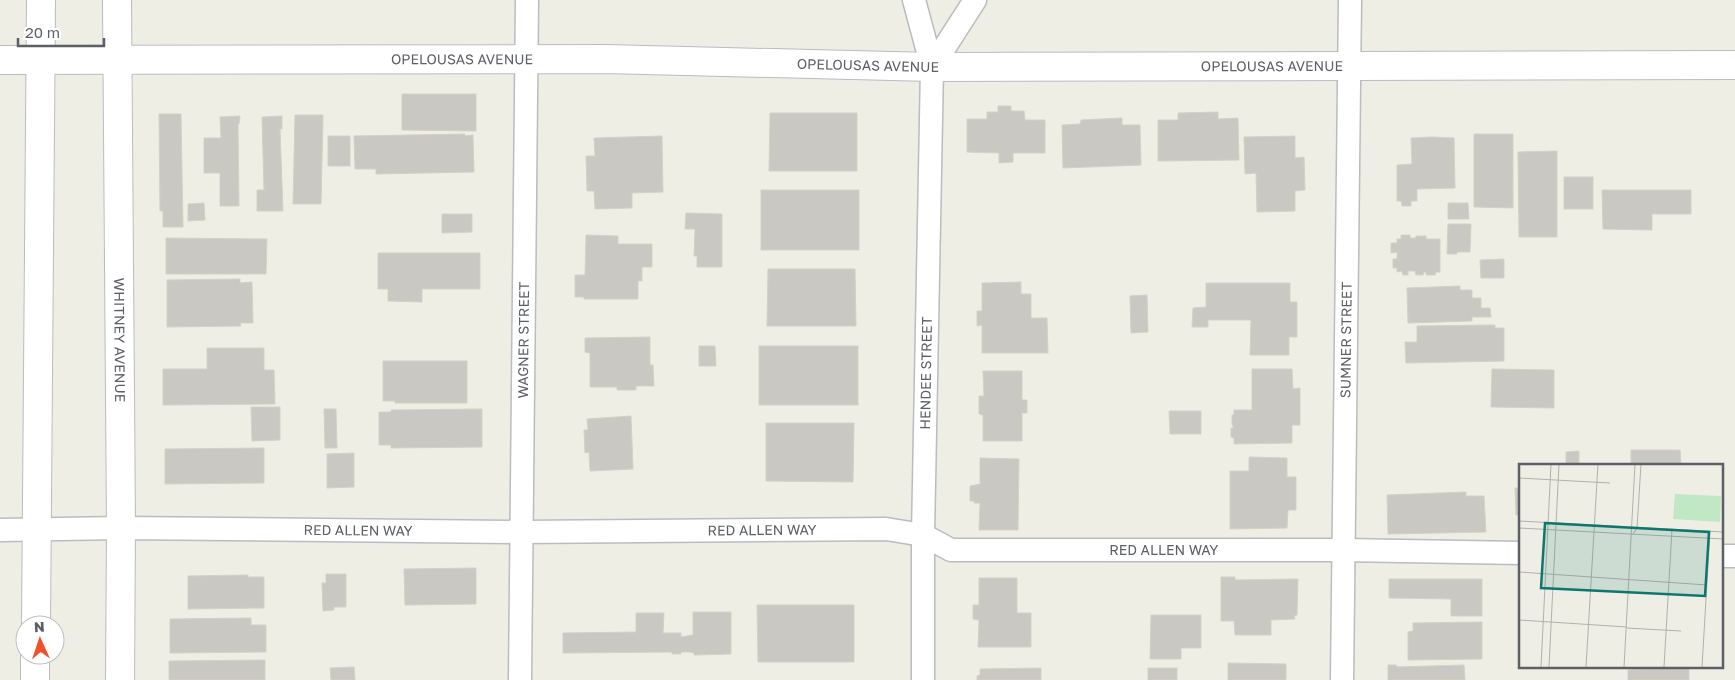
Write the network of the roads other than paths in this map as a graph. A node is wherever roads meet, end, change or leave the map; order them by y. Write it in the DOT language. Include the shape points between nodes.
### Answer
graph roads {
  1 [pos="41,0"];
  2 [pos="118,0"];
  3 [pos="527,0"];
  4 [pos="914,0"];
  5 [pos="975,0"];
  6 [pos="1350,0"];
  7 [pos="526,59"];
  8 [pos="0,60"];
  9 [pos="41,60"];
  10 [pos="118,60"];
  11 [pos="1735,65"];
  12 [pos="1349,66"];
  13 [pos="932,67"];
  14 [pos="120,528"];
  15 [pos="0,530"];
  16 [pos="36,530"];
  17 [pos="522,532"];
  18 [pos="923,535"];
  19 [pos="1343,550"];
  20 [pos="1519,553"];
  21 [pos="1722,556"];
  22 [pos="1735,556"];
  23 [pos="36,615"];
  24 [pos="35,665"];
  25 [pos="35,680"];
  26 [pos="120,680"];
  27 [pos="520,680"];
  28 [pos="923,680"];
  29 [pos="1342,680"];
  1 -- 9 [label="street"];
  2 -- 10 [label="street, WHITNEY AVENUE"];
  3 -- 7 [label="street, WAGNER STREET"];
  4 -- 13 [label="street, HENDEE STREET"];
  5 -- 13 [label="street"];
  6 -- 12 [label="street, SUMNER STREET"];
  7 -- 10 [label="street, OPELOUSAS AVENUE"];
  7 -- 13 [label="street, OPELOUSAS AVENUE"];
  7 -- 17 [label="street, WAGNER STREET"];
  8 -- 9 [label="street, OPELOUSAS AVENUE"];
  9 -- 10 [label="street, OPELOUSAS AVENUE"];
  9 -- 16 [label="street"];
  10 -- 14 [label="street, WHITNEY AVENUE"];
  11 -- 12 [label="street, OPELOUSAS AVENUE"];
  12 -- 13 [label="street, OPELOUSAS AVENUE"];
  12 -- 19 [label="street, SUMNER STREET"];
  13 -- 18 [label="street, HENDEE STREET"];
  14 -- 16 [label="street, RED ALLEN WAY"];
  14 -- 17 [label="street, RED ALLEN WAY"];
  14 -- 26 [label="street, WHITNEY AVENUE"];
  15 -- 16 [label="street, RED ALLEN WAY"];
  16 -- 23 [label="street"];
  17 -- 18 [label="street, RED ALLEN WAY" via="886,530"];
  17 -- 27 [label="street, WAGNER STREET"];
  18 -- 19 [label="street, RED ALLEN WAY" via="951,550"];
  18 -- 28 [label="street, HENDEE STREET"];
  19 -- 20 [label="street, RED ALLEN WAY"];
  19 -- 29 [label="street, SUMNER STREET"];
  21 -- 22 [label="street"];
  24 -- 25 [label="street"];
}
